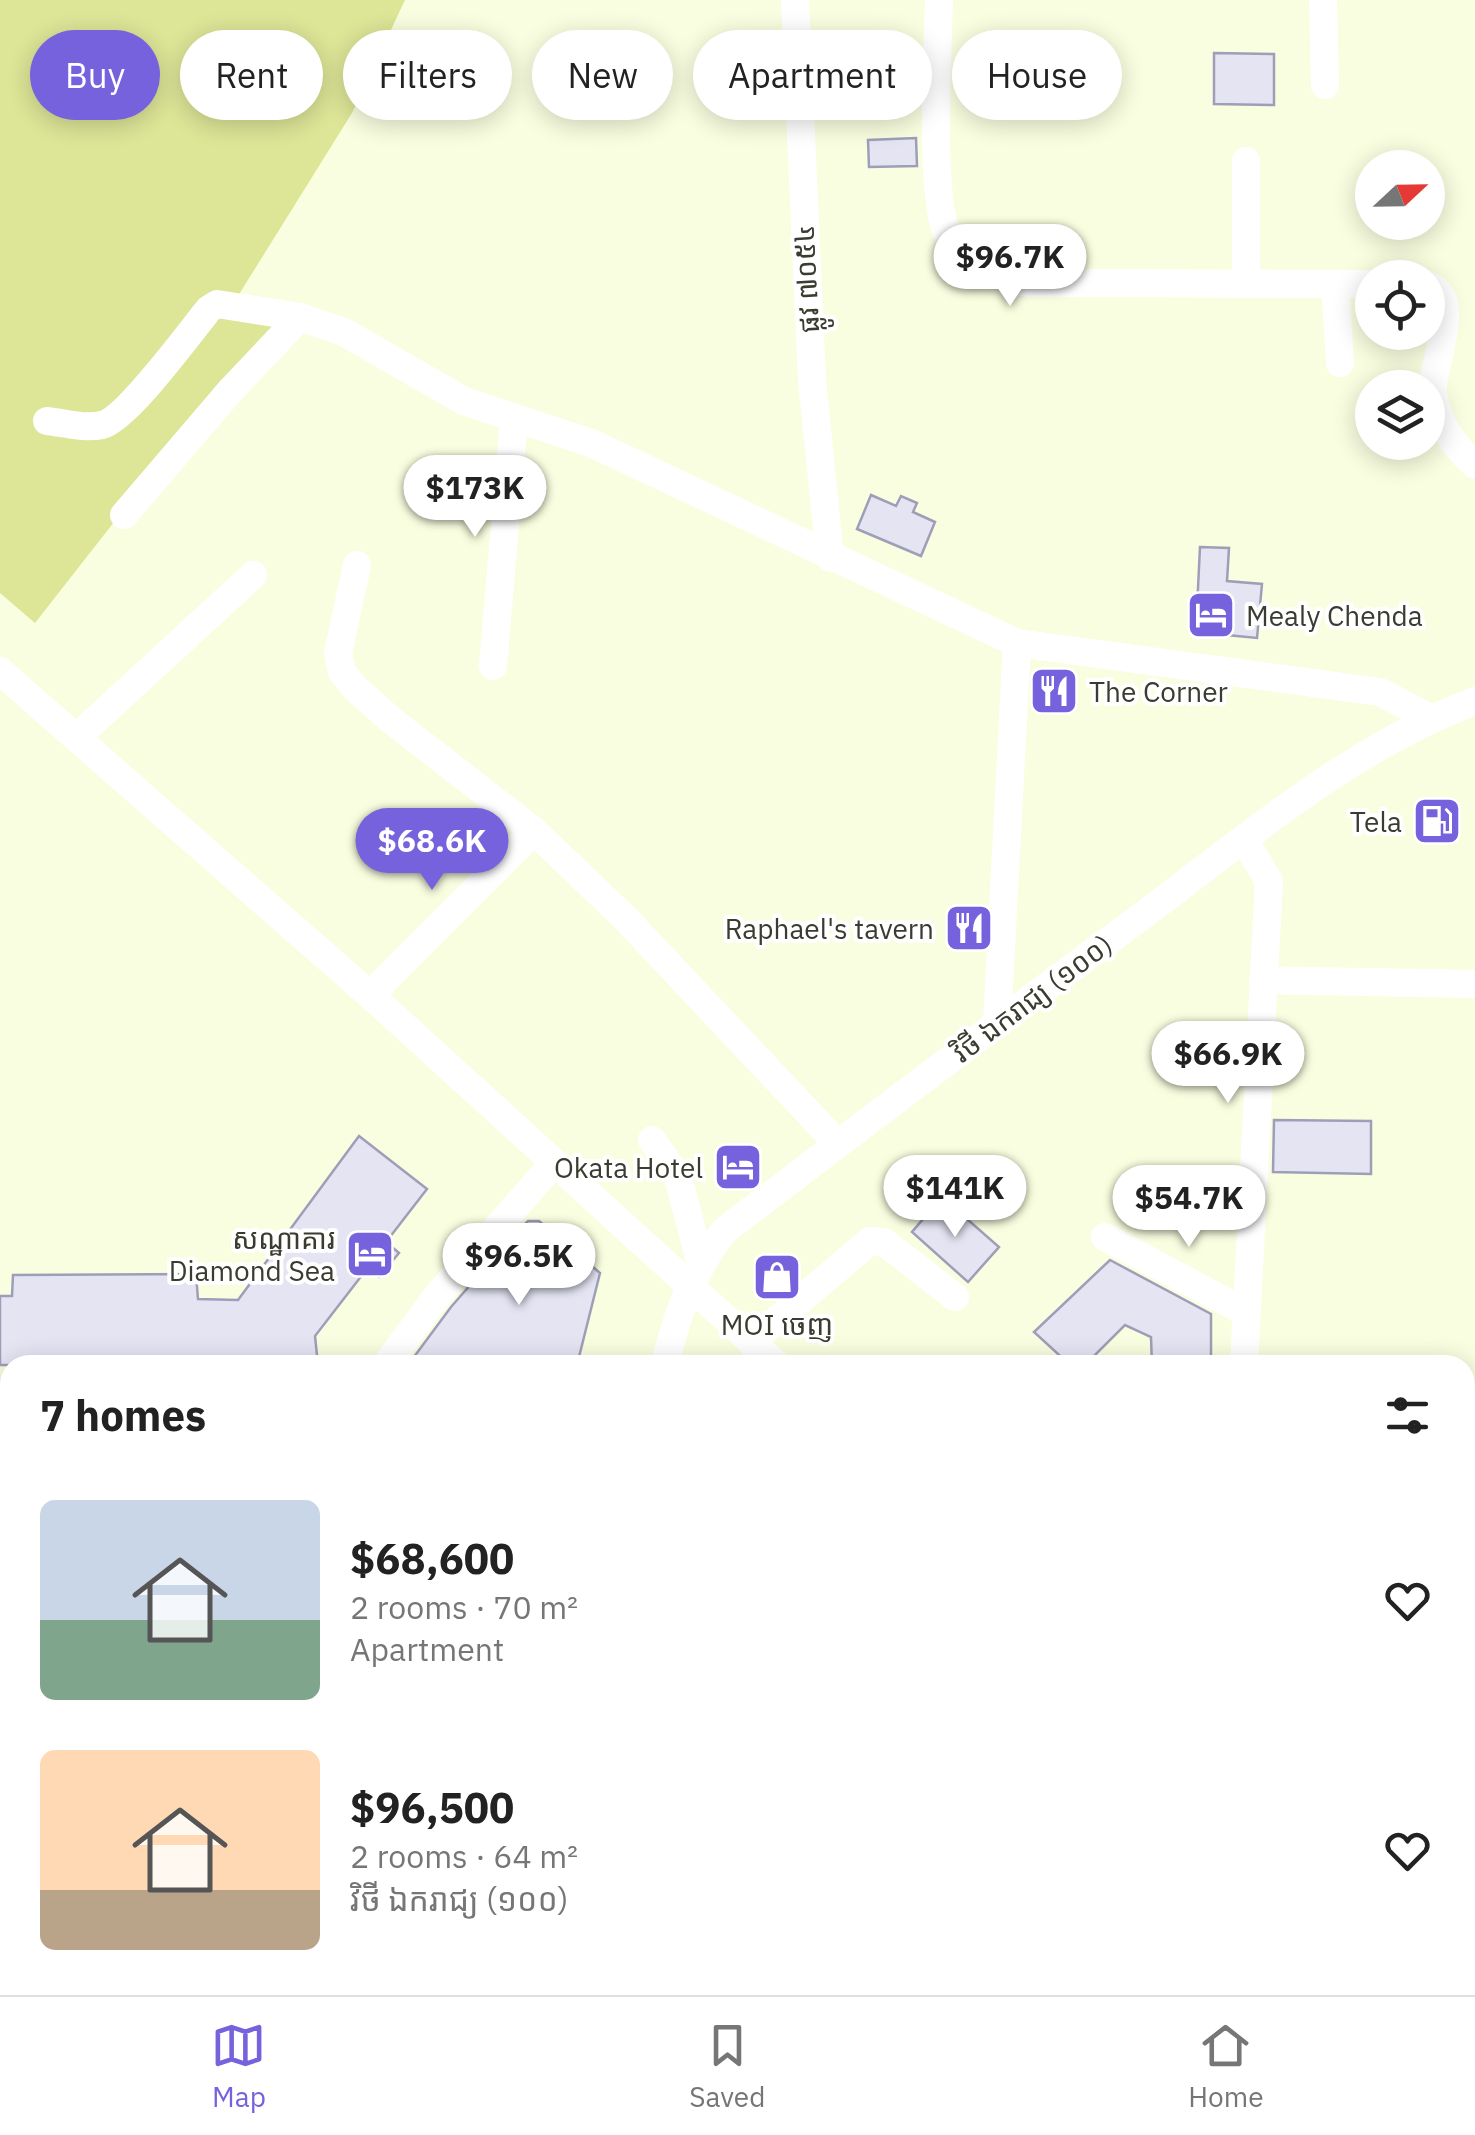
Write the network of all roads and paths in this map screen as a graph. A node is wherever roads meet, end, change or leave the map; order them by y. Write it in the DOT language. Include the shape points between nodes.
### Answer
graph roads {
  1 [pos="795,0"];
  2 [pos="939,0"];
  3 [pos="1323,0"];
  4 [pos="1325,85"];
  5 [pos="1246,160"];
  6 [pos="1246,284"];
  7 [pos="1335,284"];
  8 [pos="1355,284"];
  9 [pos="300,317"];
  10 [pos="1441,350"];
  11 [pos="1340,363"];
  12 [pos="514,418"];
  13 [pos="47,421"];
  14 [pos="1475,465"];
  15 [pos="124,516"];
  16 [pos="830,558"];
  17 [pos="356,566"];
  18 [pos="253,575"];
  19 [pos="1017,644"];
  20 [pos="492,666"];
  21 [pos="0,671"];
  22 [pos="1475,700"];
  23 [pos="1430,718"];
  24 [pos="76,738"];
  25 [pos="534,831"];
  26 [pos="1244,840"];
  27 [pos="1263,980"];
  28 [pos="1475,984"];
  29 [pos="370,996"];
  30 [pos="997,1024"];
  31 [pos="652,1140"];
  32 [pos="838,1144"];
  33 [pos="554,1163"];
  34 [pos="1104,1238"];
  35 [pos="696,1273"];
  36 [pos="954,1298"];
  37 [pos="1246,1313"];
  38 [pos="751,1342"];
  39 [pos="394,1355"];
  40 [pos="667,1355"];
  41 [pos="766,1355"];
  42 [pos="1244,1355"];
  1 -- 16 [label="street, ផ្លូវ ៧០៥៤" via="810,362"];
  2 -- 6 [label="street" via="938,203 949,238 974,265 1029,283"];
  3 -- 4 [label="street"];
  5 -- 6 [label="street"];
  6 -- 7 [label="street"];
  7 -- 8 [label="street"];
  7 -- 11 [label="street"];
  9 -- 12 [label="street" via="344,332 464,401"];
  9 -- 13 [label="street" via="217,304 107,424"];
  9 -- 15 [label="street"];
  10 -- 14 [label="street" via="1432,388 1441,426"];
  12 -- 16 [label="street" via="688,486"];
  12 -- 20 [label="street"];
  16 -- 19 [label="street"];
  17 -- 25 [label="street" via="338,653 342,672 390,720"];
  18 -- 24 [label="street"];
  19 -- 23 [label="street" via="1380,692"];
  19 -- 30 [label="street"];
  21 -- 24 [label="street"];
  22 -- 23 [label="street, វិថី ឯករាជ្យ (១០០)"];
  23 -- 26 [label="street, វិថី ឯករាជ្យ (១០០)" via="1340,771"];
  24 -- 29 [label="street"];
  25 -- 29 [label="street"];
  25 -- 32 [label="street"];
  26 -- 27 [label="street" via="1270,881"];
  26 -- 30 [label="street, វិថី ឯករាជ្យ (១០០)"];
  27 -- 28 [label="street"];
  27 -- 37 [label="street"];
  29 -- 33 [label="street"];
  30 -- 32 [label="street, វិថី ឯករាជ្យ (១០០)"];
  31 -- 35 [label="street" via="678,1177"];
  32 -- 35 [label="street, វិថី ឯករាជ្យ (១០០)" via="724,1231"];
  33 -- 35 [label="street"];
  33 -- 39 [label="street"];
  34 -- 37 [label="street"];
  35 -- 38 [label="street"];
  35 -- 40 [label="street, វិថី ឯករាជ្យ (១០០)"];
  36 -- 38 [label="street" via="884,1242 870,1241"];
  37 -- 42 [label="street"];
  38 -- 41 [label="street"];
}
